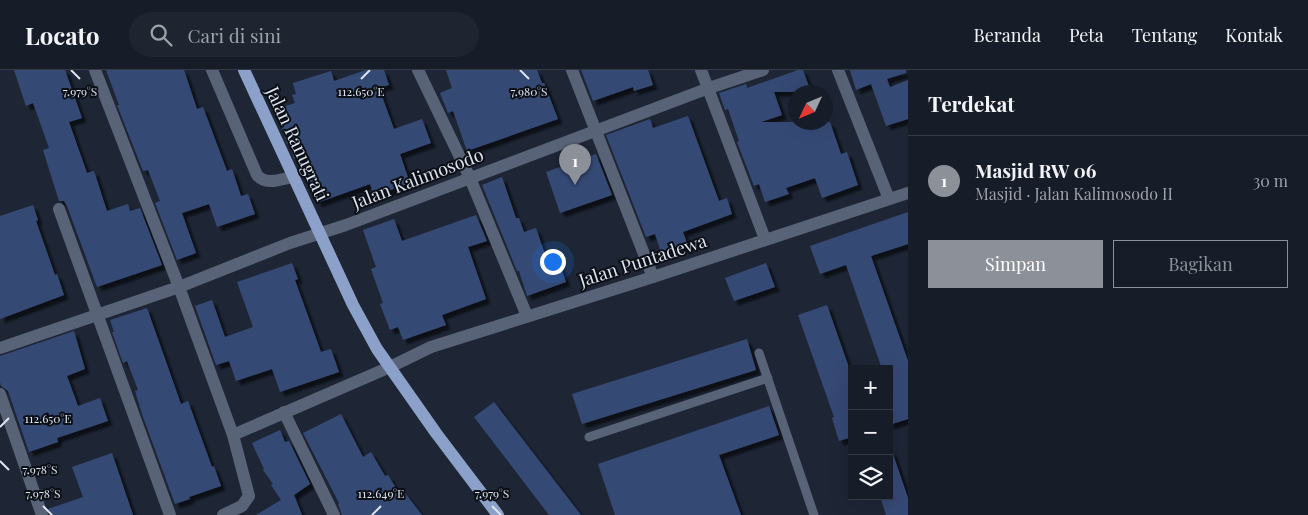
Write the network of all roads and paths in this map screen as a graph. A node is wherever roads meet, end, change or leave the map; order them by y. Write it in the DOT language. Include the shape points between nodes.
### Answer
graph roads {
  1 [pos="95,70"];
  2 [pos="212,70"];
  3 [pos="244,70"];
  4 [pos="418,70"];
  5 [pos="572,70"];
  6 [pos="701,70"];
  7 [pos="763,70"];
  8 [pos="838,70"];
  9 [pos="709,88"];
  10 [pos="597,130"];
  11 [pos="293,176"];
  12 [pos="470,178"];
  13 [pos="908,193"];
  14 [pos="889,199"];
  15 [pos="59,209"];
  16 [pos="319,233"];
  17 [pos="765,239"];
  18 [pos="653,277"];
  19 [pos="179,287"];
  20 [pos="97,314"];
  21 [pos="527,316"];
  22 [pos="0,348"];
  23 [pos="759,353"];
  24 [pos="390,367"];
  25 [pos="768,378"];
  26 [pos="0,394"];
  27 [pos="284,412"];
  28 [pos="233,435"];
  29 [pos="589,437"];
  30 [pos="244,511"];
  31 [pos="42,515"];
  32 [pos="170,515"];
  33 [pos="223,515"];
  34 [pos="334,515"];
  35 [pos="498,515"];
  36 [pos="814,515"];
  1 -- 19 [label="street"];
  2 -- 11 [label="street" via="256,175 267,182"];
  3 -- 11 [label="main road, Jalan Ranugrati"];
  4 -- 12 [label="street"];
  5 -- 10 [label="street"];
  6 -- 9 [label="street"];
  7 -- 9 [label="street, Jalan Kalimosodo"];
  8 -- 14 [label="street"];
  9 -- 10 [label="street, Jalan Kalimosodo"];
  9 -- 17 [label="street"];
  10 -- 12 [label="street, Jalan Kalimosodo"];
  10 -- 18 [label="street"];
  11 -- 16 [label="main road, Jalan Ranugrati"];
  12 -- 16 [label="street, Jalan Kalimosodo"];
  12 -- 21 [label="street"];
  13 -- 14 [label="street, Jalan Puntadewa"];
  14 -- 17 [label="street, Jalan Puntadewa"];
  15 -- 20 [label="street"];
  16 -- 19 [label="street, Jalan Kalimosodo"];
  16 -- 24 [label="main road, Jalan Ranugrati" via="353,305"];
  17 -- 18 [label="street, Jalan Puntadewa"];
  18 -- 21 [label="street, Jalan Puntadewa"];
  19 -- 20 [label="street, Jalan Kalimosodo"];
  19 -- 28 [label="street"];
  20 -- 22 [label="street, Jalan Kalimosodo"];
  20 -- 32 [label="street"];
  21 -- 24 [label="street, Jalan Puntadewa" via="431,347"];
  23 -- 25 [label="lane"];
  24 -- 27 [label="street, Jalan Puntadewa"];
  24 -- 35 [label="main road, Jalan Ranugrati"];
  25 -- 29 [label="lane"];
  25 -- 36 [label="lane"];
  26 -- 31 [label="street"];
  27 -- 28 [label="street, Jalan Puntadewa"];
  27 -- 34 [label="street"];
  28 -- 30 [label="street" via="249,490"];
  30 -- 33 [label="street"];
}
